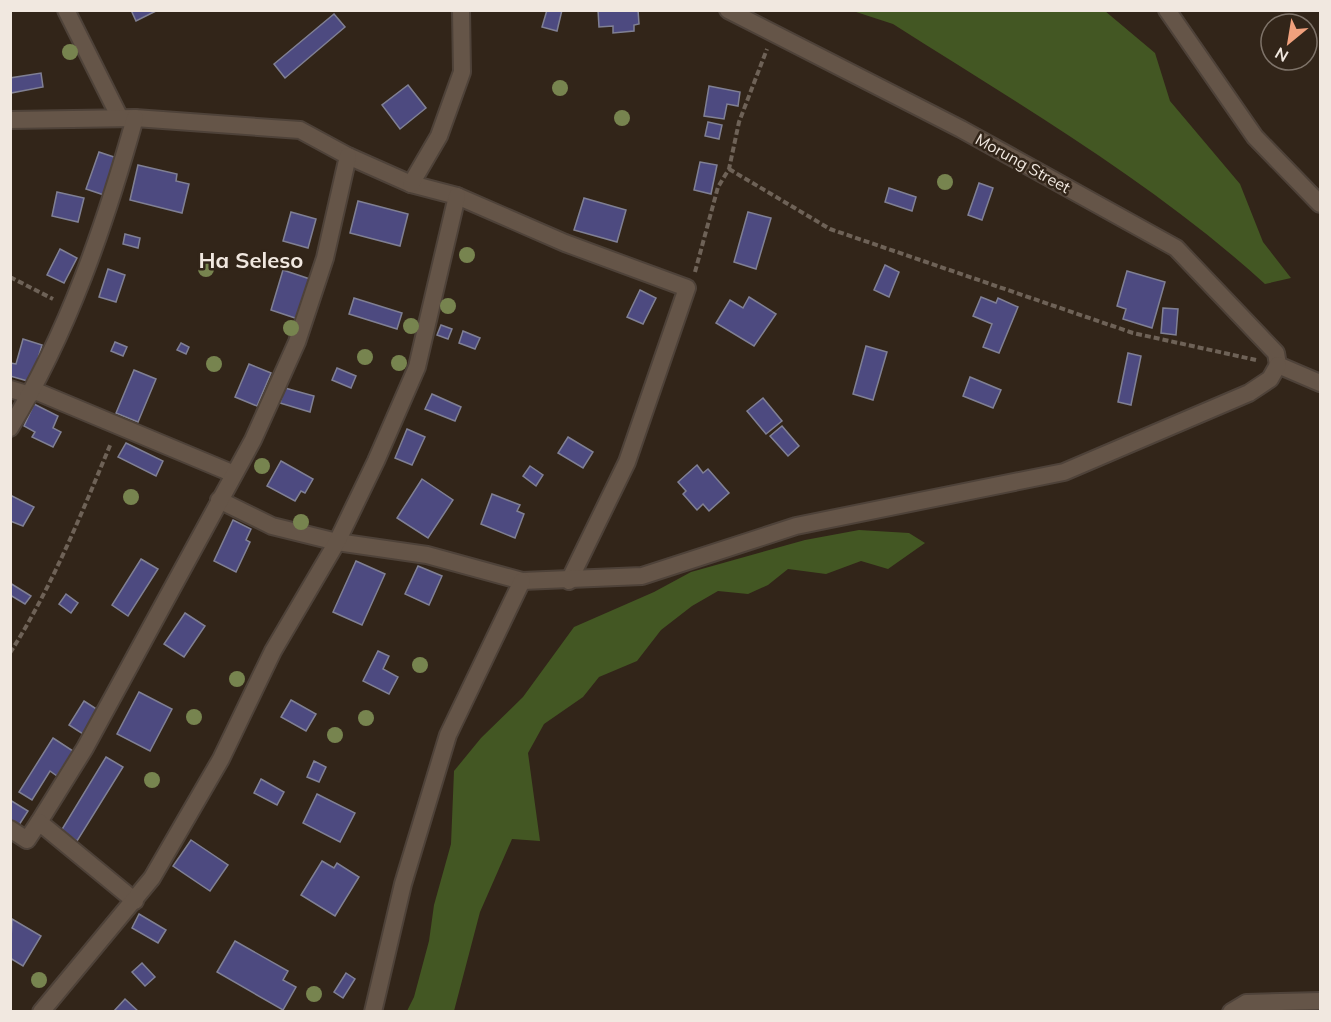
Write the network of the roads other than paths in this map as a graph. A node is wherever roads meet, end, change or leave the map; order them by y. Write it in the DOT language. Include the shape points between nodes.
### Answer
graph roads {
  1 [pos="66,10"];
  2 [pos="461,10"];
  3 [pos="728,10"];
  4 [pos="1167,10"];
  5 [pos="128,118"];
  6 [pos="10,120"];
  7 [pos="348,156"];
  8 [pos="411,184"];
  9 [pos="457,196"];
  10 [pos="1320,204"];
  11 [pos="1278,365"];
  12 [pos="1320,383"];
  13 [pos="10,389"];
  14 [pos="32,392"];
  15 [pos="10,428"];
  16 [pos="234,474"];
  17 [pos="219,500"];
  18 [pos="337,542"];
  19 [pos="570,580"];
  20 [pos="522,581"];
  21 [pos="39,822"];
  22 [pos="10,829"];
  23 [pos="135,901"];
  24 [pos="1320,1001"];
  25 [pos="41,1011"];
  26 [pos="373,1011"];
  27 [pos="1231,1011"];
  1 -- 5 [label="street"];
  2 -- 8 [label="street" via="462,72 439,136"];
  3 -- 11 [label="street, Morung Street" via="961,129 1176,248 1276,353"];
  4 -- 10 [label="street" via="1255,137"];
  5 -- 6 [label="street"];
  5 -- 7 [label="street" via="300,130"];
  5 -- 14 [label="street" via="112,201 54,348"];
  7 -- 8 [label="street"];
  7 -- 16 [label="street" via="325,258 297,342"];
  8 -- 9 [label="street"];
  9 -- 18 [label="street" via="417,367"];
  9 -- 19 [label="street" via="565,243 687,288 627,462"];
  11 -- 12 [label="street"];
  11 -- 19 [label="street" via="1270,380 1249,393 1064,472 796,526 642,576"];
  13 -- 14 [label="street"];
  14 -- 15 [label="street"];
  14 -- 16 [label="street"];
  16 -- 17 [label="street"];
  17 -- 18 [label="street" via="272,526"];
  17 -- 21 [label="street" via="85,748"];
  18 -- 20 [label="street" via="427,555"];
  18 -- 23 [label="street" via="273,651 178,835"];
  19 -- 20 [label="street"];
  20 -- 26 [label="street" via="448,735 403,884"];
  21 -- 22 [label="street" via="27,840"];
  21 -- 23 [label="street"];
  23 -- 25 [label="street"];
  24 -- 27 [label="street" via="1246,1003"];
}
